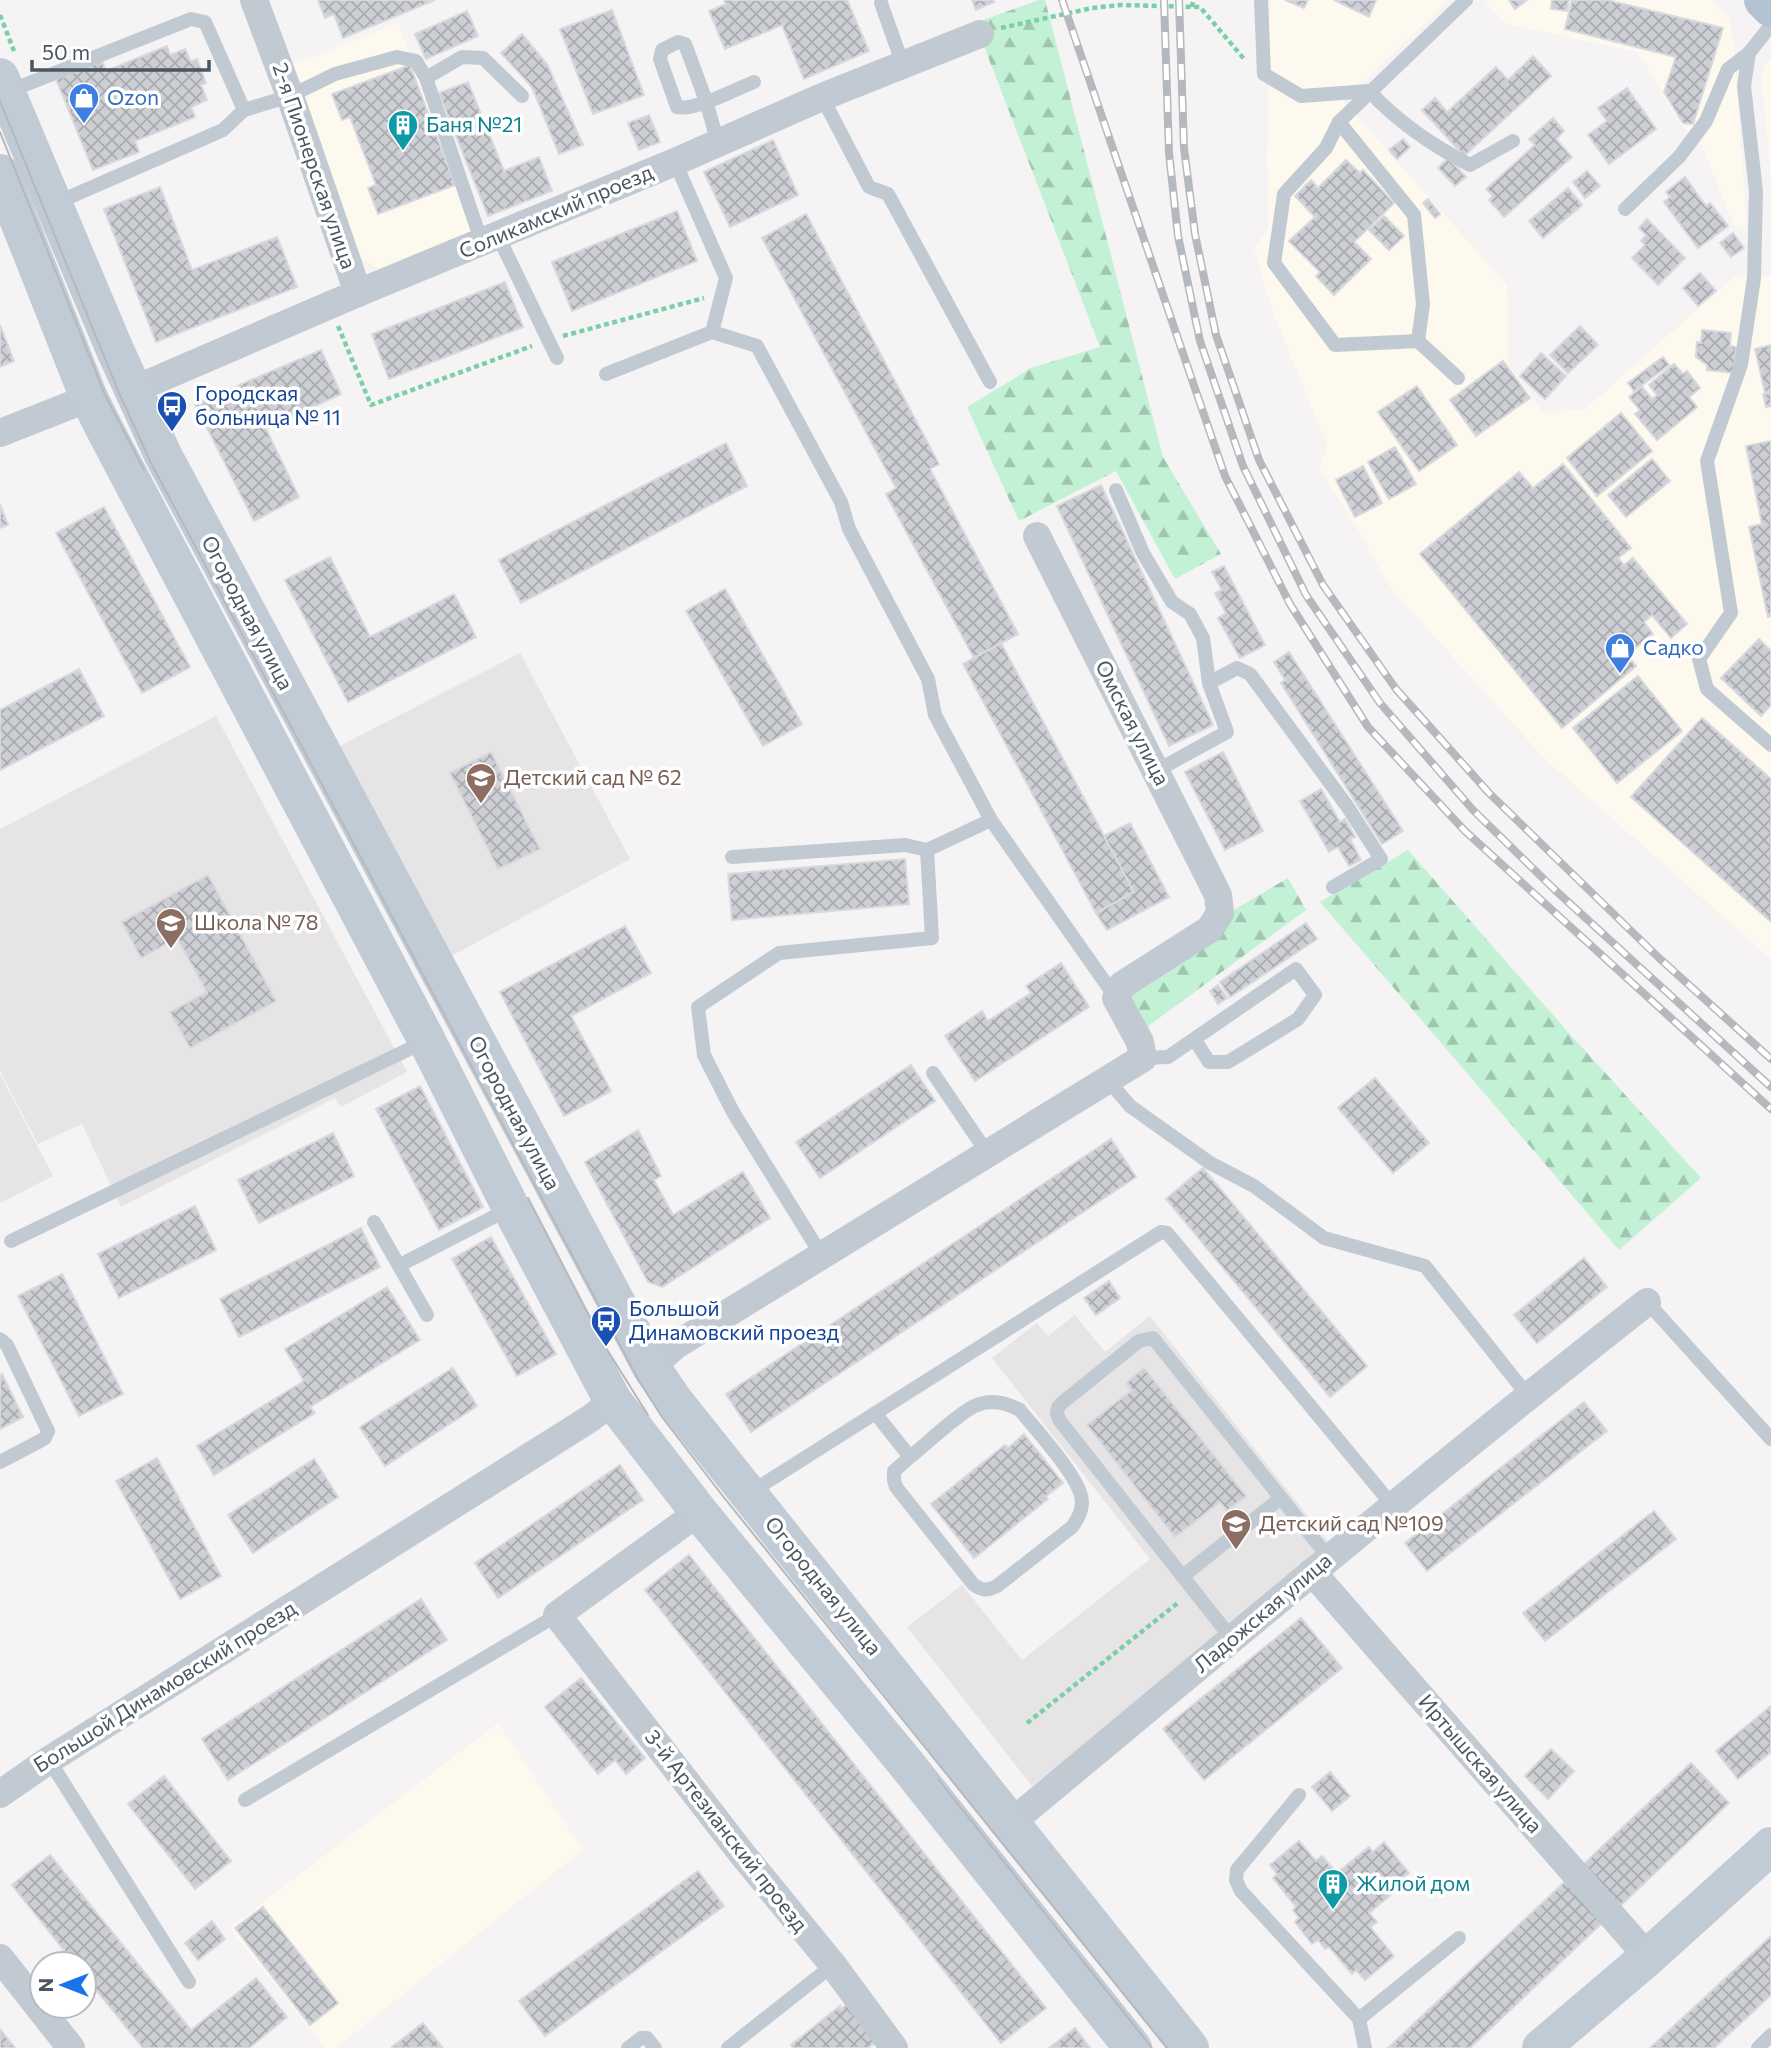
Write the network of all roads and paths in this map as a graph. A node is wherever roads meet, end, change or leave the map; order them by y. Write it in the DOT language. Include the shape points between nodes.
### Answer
graph roads {
  1 [pos="1192,0"];
  2 [pos="1261,0"];
  3 [pos="1466,0"];
  4 [pos="1763,0"];
  5 [pos="260,2"];
  6 [pos="881,3"];
  7 [pos="1151,3"];
  8 [pos="1192,7"];
  9 [pos="1771,8"];
  10 [pos="1019,23"];
  11 [pos="1771,25"];
  12 [pos="980,34"];
  13 [pos="1749,53"];
  14 [pos="904,65"];
  15 [pos="1264,74"];
  16 [pos="426,78"];
  17 [pos="754,82"];
  18 [pos="3,85"];
  19 [pos="1369,91"];
  20 [pos="290,96"];
  21 [pos="522,96"];
  22 [pos="822,97"];
  23 [pos="706,101"];
  24 [pos="244,110"];
  25 [pos="1339,122"];
  26 [pos="1513,141"];
  27 [pos="718,143"];
  28 [pos="675,162"];
  29 [pos="0,173"];
  30 [pos="54,204"];
  31 [pos="1625,209"];
  32 [pos="490,240"];
  33 [pos="358,293"];
  34 [pos="722,293"];
  35 [pos="330,306"];
  36 [pos="712,332"];
  37 [pos="548,340"];
  38 [pos="1418,341"];
  39 [pos="557,358"];
  40 [pos="606,374"];
  41 [pos="1458,378"];
  42 [pos="990,382"];
  43 [pos="133,390"];
  44 [pos="89,398"];
  45 [pos="0,433"];
  46 [pos="1116,490"];
  47 [pos="1037,536"];
  48 [pos="1209,683"];
  49 [pos="1771,744"];
  50 [pos="1156,771"];
  51 [pos="991,820"];
  52 [pos="927,850"];
  53 [pos="732,857"];
  54 [pos="1333,887"];
  55 [pos="1116,998"];
  56 [pos="1195,1040"];
  57 [pos="426,1041"];
  58 [pos="1143,1058"];
  59 [pos="933,1073"];
  60 [pos="1108,1080"];
  61 [pos="988,1153"];
  62 [pos="511,1208"];
  63 [pos="374,1222"];
  64 [pos="11,1241"];
  65 [pos="822,1256"];
  66 [pos="400,1265"];
  67 [pos="1647,1302"];
  68 [pos="427,1315"];
  69 [pos="0,1339"];
  70 [pos="651,1367"];
  71 [pos="1528,1396"];
  72 [pos="613,1401"];
  73 [pos="875,1413"];
  74 [pos="1771,1438"];
  75 [pos="910,1457"];
  76 [pos="0,1462"];
  77 [pos="749,1494"];
  78 [pos="1281,1498"];
  79 [pos="1393,1506"];
  80 [pos="699,1512"];
  81 [pos="1320,1565"];
  82 [pos="1183,1576"];
  83 [pos="1194,1590"];
  84 [pos="556,1615"];
  85 [pos="1232,1639"];
  86 [pos="1027,1723"];
  87 [pos="49,1760"];
  88 [pos="0,1794"];
  89 [pos="1298,1795"];
  90 [pos="245,1800"];
  91 [pos="1012,1822"];
  92 [pos="1771,1846"];
  93 [pos="1459,1938"];
  94 [pos="1648,1957"];
  95 [pos="0,1958"];
  96 [pos="833,1965"];
  97 [pos="189,1982"];
  98 [pos="1359,2019"];
  99 [pos="1771,2035"];
  100 [pos="1552,2044"];
  101 [pos="71,2048"];
  102 [pos="628,2048"];
  103 [pos="655,2048"];
  104 [pos="728,2048"];
  105 [pos="894,2048"];
  106 [pos="1133,2048"];
  107 [pos="1190,2048"];
  108 [pos="1365,2048"];
  109 [pos="1758,2048"];
  1 -- 8 [label="path"];
  2 -- 15 [label="lane"];
  3 -- 19 [label="lane"];
  4 -- 9 [label="main road"];
  5 -- 20 [label="street, 2-я Пионерская улица"];
  6 -- 14 [label="lane"];
  7 -- 8 [label="path"];
  7 -- 10 [label="path" via="1091,8"];
  8 -- 15 [label="path" via="1200,7 1239,56"];
  11 -- 13 [label="lane"];
  12 -- 14 [label="street, Соликамский проезд"];
  13 -- 31 [label="lane" via="1728,69 1706,121 1679,157"];
  13 -- 49 [label="lane" via="1744,86 1756,191 1754,278 1741,365 1707,461 1731,613 1699,659 1707,689"];
  14 -- 22 [label="street, Соликамский проезд"];
  15 -- 19 [label="lane" via="1301,96"];
  16 -- 20 [label="lane" via="416,61 397,57 335,74"];
  16 -- 21 [label="lane" via="462,57 483,58"];
  16 -- 32 [label="lane"];
  17 -- 23 [label="lane"];
  18 -- 24 [label="lane" via="191,19 205,22"];
  18 -- 30 [label="street, Огородная улица"];
  19 -- 25 [label="lane"];
  19 -- 26 [label="lane" via="1389,112 1442,151 1471,165"];
  20 -- 24 [label="lane"];
  20 -- 33 [label="street, 2-я Пионерская улица"];
  22 -- 27 [label="street, Соликамский проезд"];
  22 -- 42 [label="lane" via="869,187 888,194"];
  23 -- 23 [label="lane" via="686,109 677,107 660,59 662,50 678,42 685,44"];
  23 -- 27 [label="lane"];
  24 -- 30 [label="lane" via="223,130"];
  25 -- 38 [label="lane" via="1414,215 1423,304"];
  25 -- 38 [label="lane" via="1326,148 1284,194 1275,262 1335,345"];
  27 -- 28 [label="street, Соликамский проезд"];
  28 -- 32 [label="street, Соликамский проезд"];
  28 -- 34 [label="lane" via="726,278"];
  29 -- 44 [label="street, Огородная улица"];
  30 -- 43 [label="street, Огородная улица"];
  32 -- 33 [label="street, Соликамский проезд"];
  32 -- 37 [label="lane"];
  33 -- 35 [label="street, Соликамский проезд"];
  34 -- 36 [label="lane"];
  34 -- 37 [label="path"];
  35 -- 37 [label="path" via="371,405"];
  35 -- 43 [label="street, Соликамский проезд"];
  36 -- 40 [label="lane"];
  36 -- 51 [label="lane" via="757,346 841,502 849,529 928,679 935,715"];
  37 -- 39 [label="lane"];
  38 -- 41 [label="lane"];
  43 -- 70 [label="street, Огородная улица" via="163,455"];
  44 -- 45 [label="street"];
  44 -- 57 [label="street, Огородная улица"];
  46 -- 48 [label="lane" via="1143,553 1172,602 1189,614 1203,638"];
  47 -- 50 [label="street, Омская улица"];
  48 -- 50 [label="lane" via="1227,732"];
  48 -- 54 [label="lane" via="1237,668 1250,674 1381,859"];
  50 -- 55 [label="street, Омская улица" via="1218,895 1220,913 1210,929 1122,985"];
  51 -- 52 [label="lane"];
  51 -- 55 [label="lane"];
  52 -- 53 [label="lane" via="905,845"];
  52 -- 65 [label="lane" via="932,938 779,953 698,1007 704,1055 733,1112"];
  55 -- 58 [label="street" via="1140,1042"];
  56 -- 56 [label="lane" via="1209,1062 1228,1062 1298,1019 1315,995 1296,969"];
  56 -- 58 [label="lane" via="1168,1057"];
  57 -- 62 [label="street, Огородная улица"];
  57 -- 64 [label="lane"];
  58 -- 60 [label="street"];
  59 -- 61 [label="lane"];
  60 -- 61 [label="street"];
  60 -- 71 [label="lane" via="1130,1106 1210,1163 1254,1186 1324,1238 1425,1266"];
  61 -- 65 [label="street"];
  62 -- 66 [label="lane"];
  62 -- 72 [label="street, Огородная улица"];
  63 -- 66 [label="lane"];
  65 -- 70 [label="street" via="676,1345"];
  66 -- 68 [label="lane"];
  67 -- 71 [label="street, Ладожская улица"];
  67 -- 74 [label="lane"];
  69 -- 76 [label="lane" via="48,1431 45,1438"];
  70 -- 77 [label="street, Огородная улица"];
  71 -- 79 [label="street, Ладожская улица"];
  72 -- 80 [label="street, Огородная улица"];
  72 -- 87 [label="street, Большой Динамовский проезд"];
  73 -- 75 [label="lane"];
  73 -- 77 [label="lane"];
  73 -- 79 [label="lane" via="1154,1236 1167,1233"];
  75 -- 75 [label="lane" via="975,1405 1008,1404 1020,1410 1077,1483 1082,1499 1080,1516 998,1586 981,1590 896,1487 894,1471"];
  77 -- 91 [label="street, Огородная улица"];
  78 -- 81 [label="lane"];
  78 -- 82 [label="lane"];
  78 -- 82 [label="lane" via="1158,1343 1153,1338 1139,1341 1063,1402 1057,1414"];
  79 -- 81 [label="street, Ладожская улица"];
  80 -- 84 [label="street"];
  80 -- 106 [label="street, Огородная улица"];
  81 -- 85 [label="street, Ладожская улица"];
  81 -- 94 [label="street, Иртышская улица"];
  82 -- 83 [label="lane"];
  83 -- 85 [label="lane"];
  83 -- 86 [label="path"];
  84 -- 90 [label="lane"];
  84 -- 96 [label="street, 3-й Артезианский проезд"];
  85 -- 91 [label="street, Ладожская улица"];
  87 -- 88 [label="street, Большой Динамовский проезд"];
  87 -- 97 [label="lane"];
  89 -- 98 [label="lane" via="1237,1870 1236,1881"];
  91 -- 107 [label="street, Огородная улица"];
  92 -- 94 [label="street"];
  93 -- 98 [label="lane"];
  94 -- 100 [label="street"];
  95 -- 101 [label="street"];
  96 -- 104 [label="lane"];
  96 -- 105 [label="street, 3-й Артезианский проезд"];
  98 -- 108 [label="lane"];
  99 -- 109 [label="lane"];
  102 -- 103 [label="lane" via="647,2038"];
}
